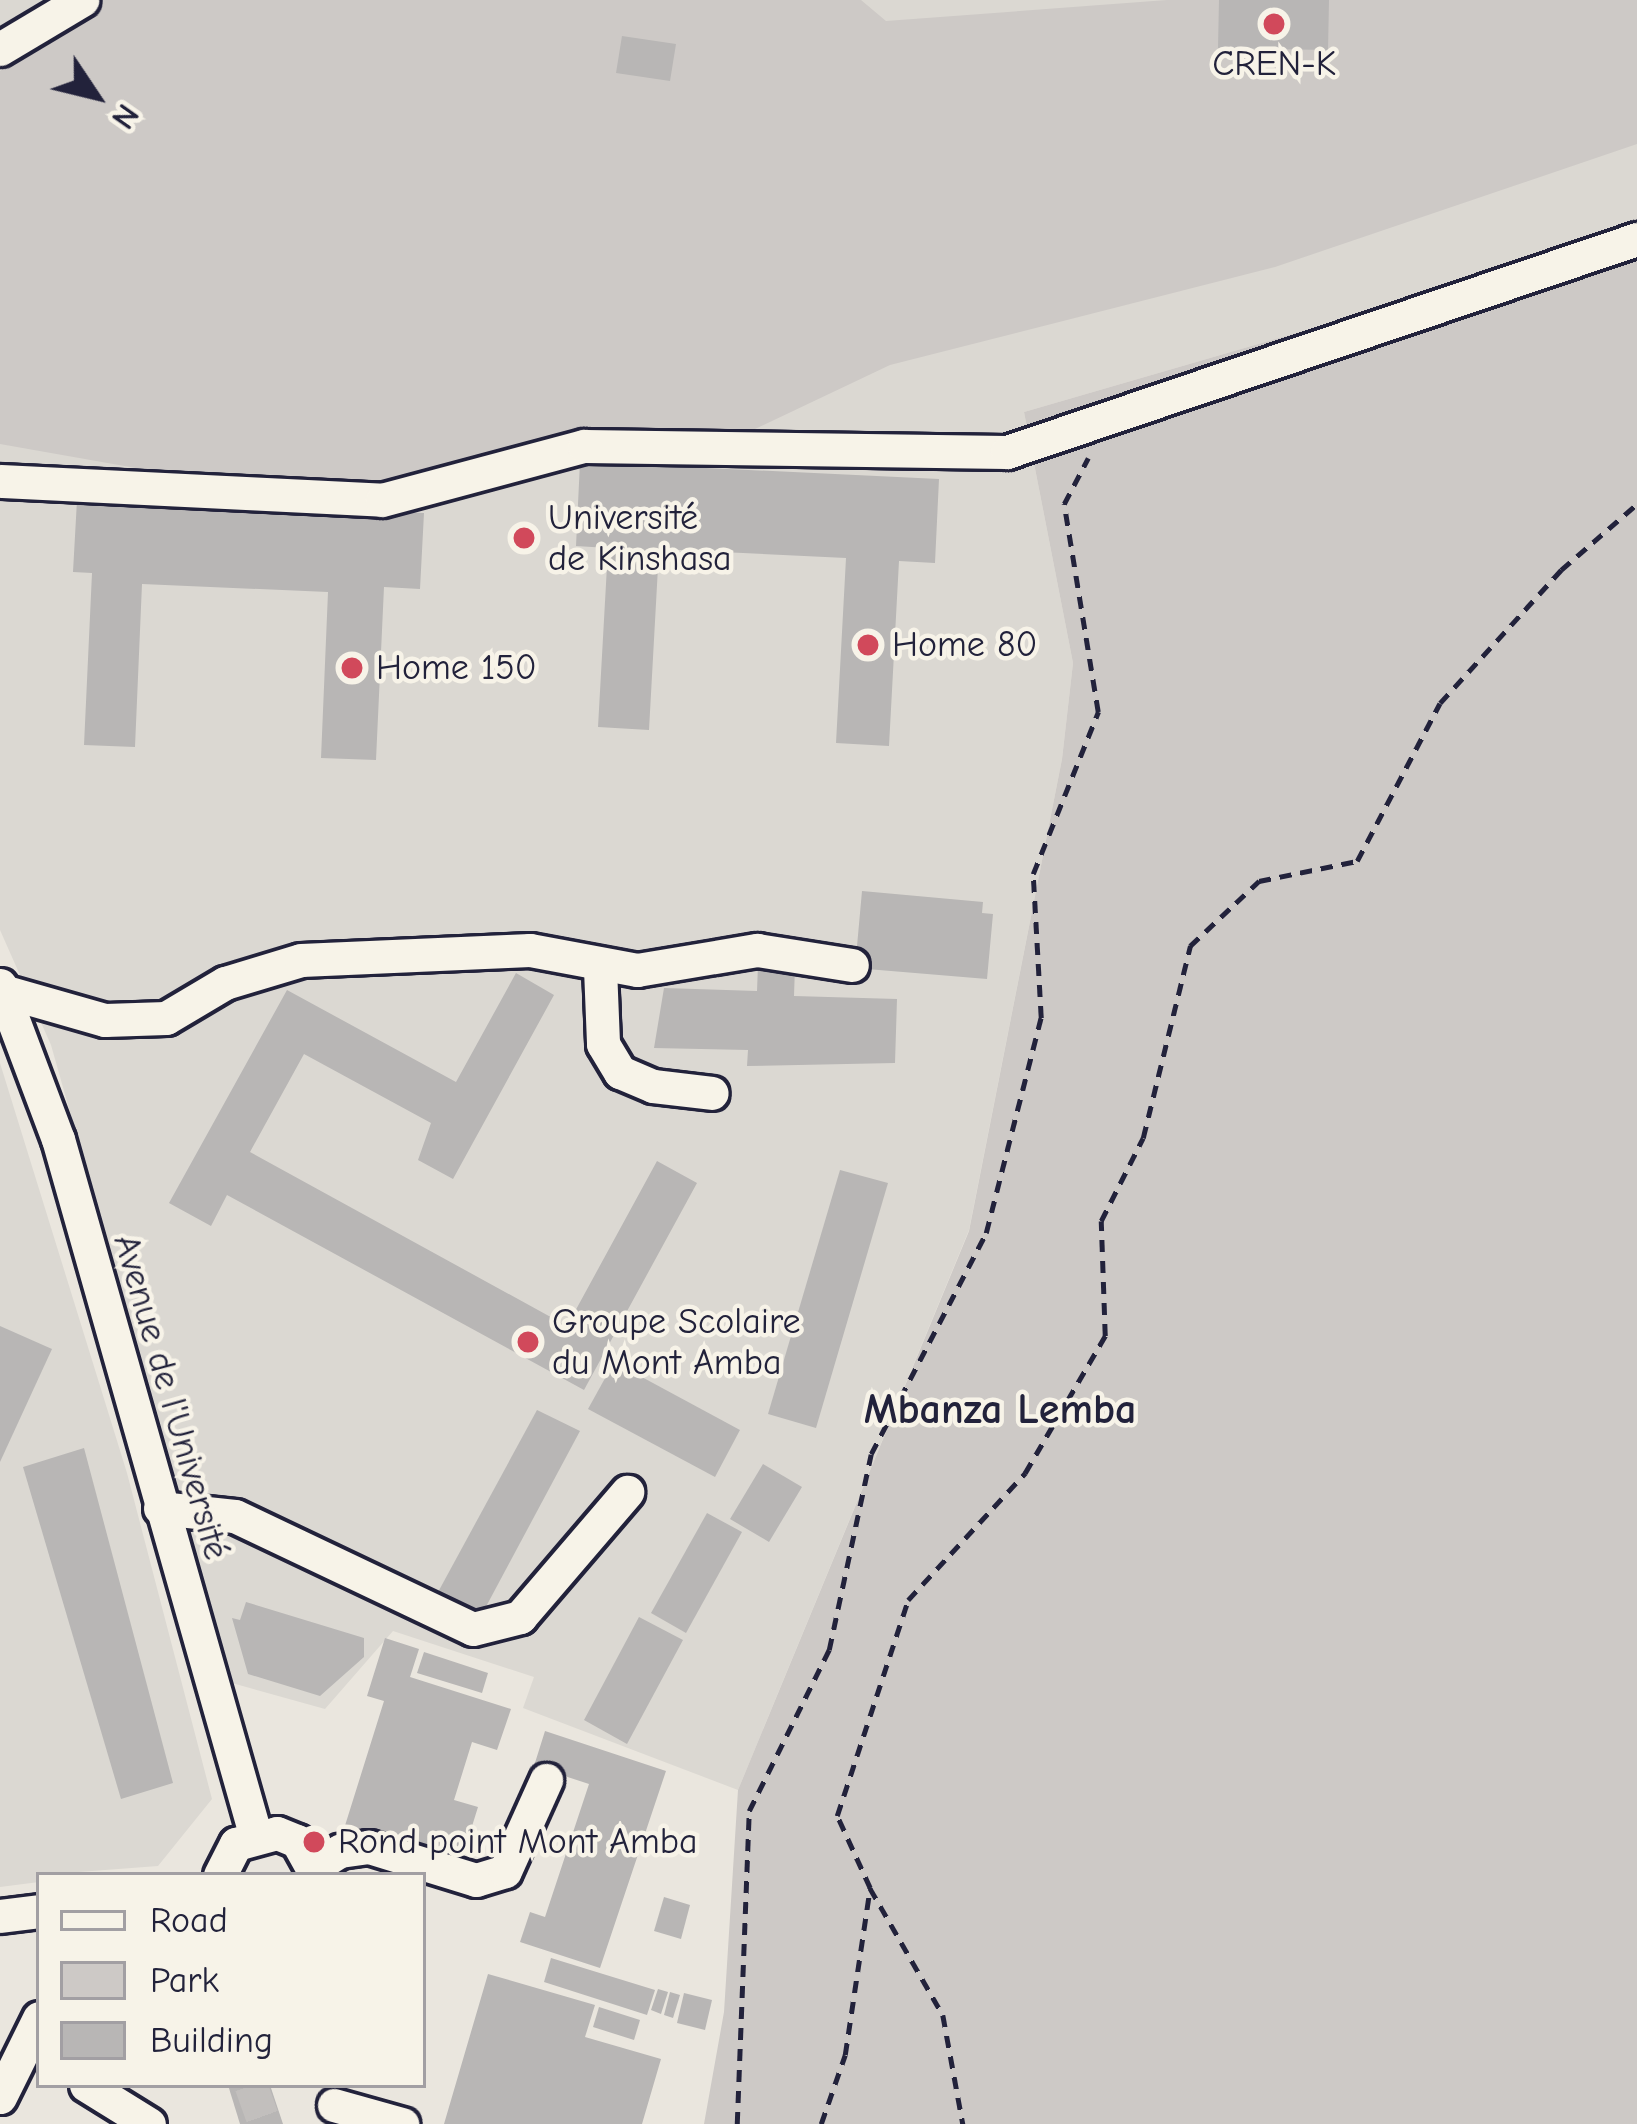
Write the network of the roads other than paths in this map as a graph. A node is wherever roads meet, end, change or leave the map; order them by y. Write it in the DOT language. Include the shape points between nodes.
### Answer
graph roads {
  1 [pos="82,0"];
  2 [pos="0,49"];
  3 [pos="1637,239"];
  4 [pos="0,481"];
  5 [pos="852,965"];
  6 [pos="600,968"];
  7 [pos="1,988"];
  8 [pos="712,1093"];
  9 [pos="627,1492"];
  10 [pos="160,1508"];
  11 [pos="546,1780"];
  12 [pos="255,1834"];
  13 [pos="315,1871"];
  14 [pos="222,1872"];
  15 [pos="36,1911"];
  16 [pos="0,1916"];
  17 [pos="35,2039"];
  18 [pos="91,2088"];
  19 [pos="0,2097"];
  20 [pos="334,2105"];
  21 [pos="148,2124"];
  22 [pos="401,2124"];
  1 -- 2 [label="street"];
  3 -- 4 [label="street" via="1107,421 975,455 584,446 382,500"];
  5 -- 6 [label="street" via="757,950"];
  6 -- 7 [label="street" via="530,950 301,960 225,983 166,1018 105,1020"];
  6 -- 8 [label="street" via="603,1043 620,1072 653,1086"];
  7 -- 10 [label="street, Avenue de l'Université" via="58,1139"];
  9 -- 10 [label="street" via="520,1617 473,1628 235,1516"];
  10 -- 12 [label="street, Avenue de l'Université"];
  11 -- 13 [label="street" via="505,1871 476,1880 369,1847 340,1851"];
  12 -- 13 [label="street" via="297,1841"];
  12 -- 14 [label="street" via="236,1844"];
  15 -- 16 [label="street"];
  17 -- 19 [label="street"];
  18 -- 21 [label="street"];
  20 -- 22 [label="street"];
}
